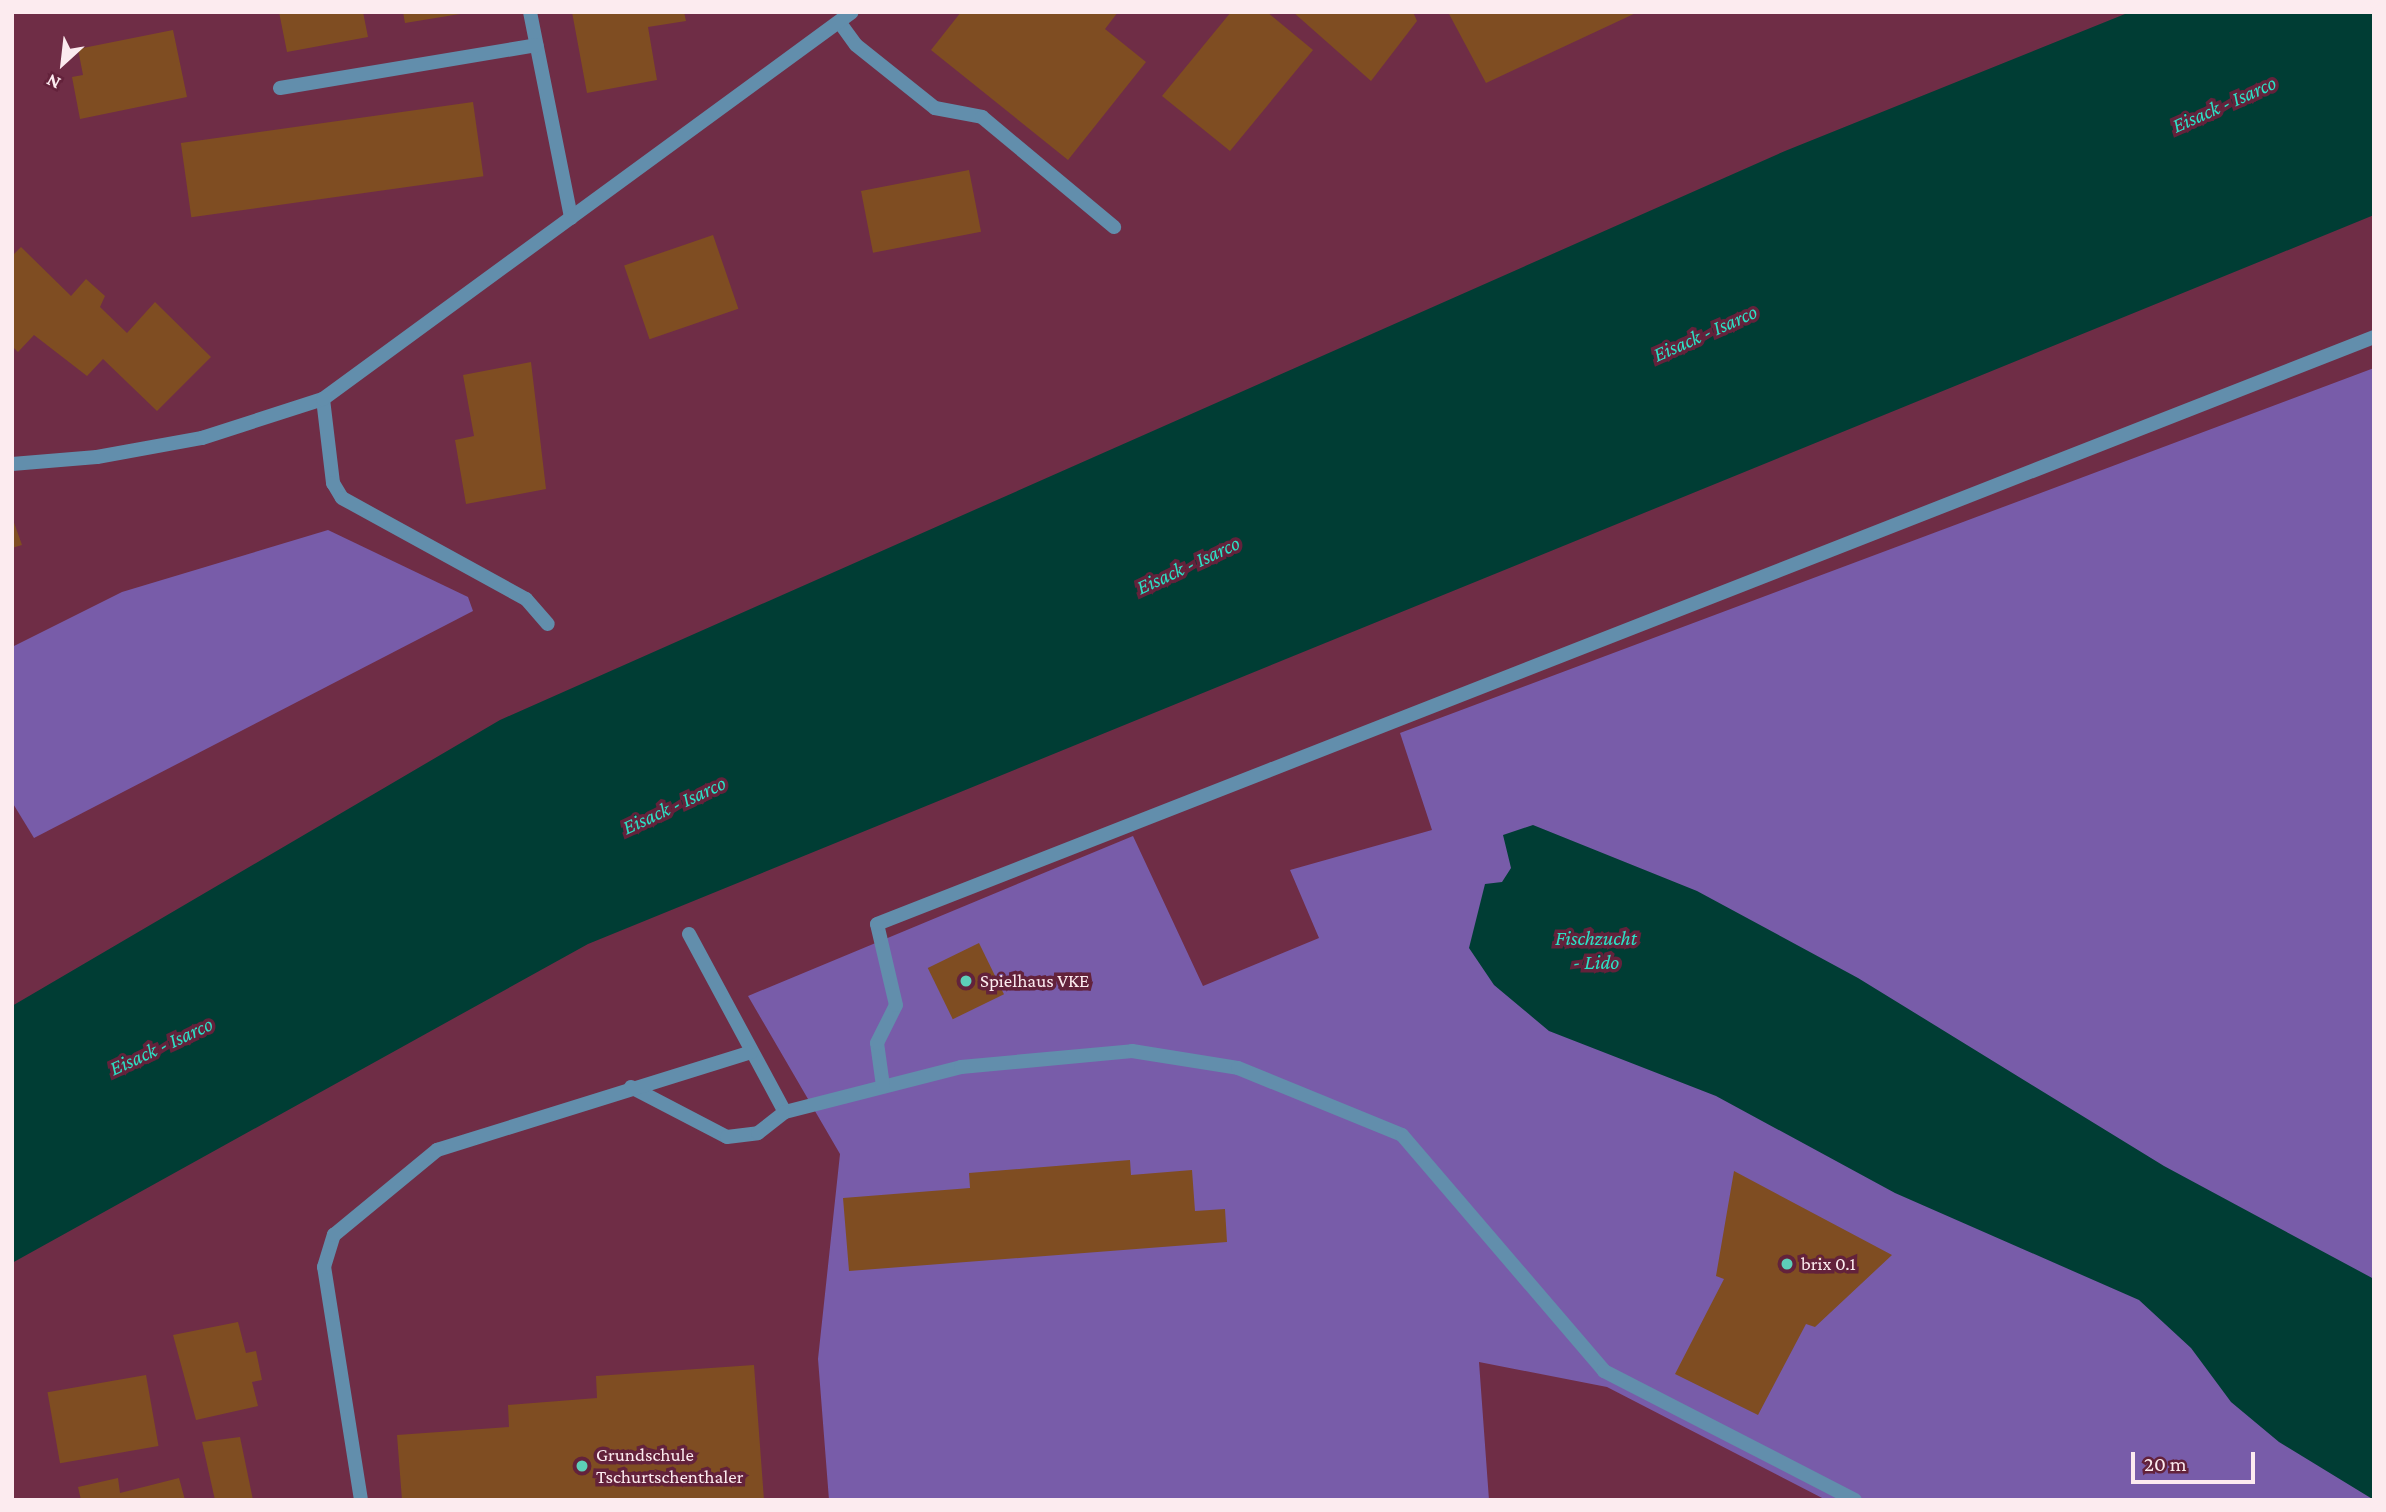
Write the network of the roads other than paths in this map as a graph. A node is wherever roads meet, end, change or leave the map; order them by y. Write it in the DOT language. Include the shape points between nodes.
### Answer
graph roads {
  1 [pos="530,12"];
  2 [pos="852,12"];
  3 [pos="840,23"];
  4 [pos="536,45"];
  5 [pos="281,88"];
  6 [pos="571,218"];
  7 [pos="1114,227"];
  8 [pos="2374,337"];
  9 [pos="323,399"];
  10 [pos="12,464"];
  11 [pos="548,624"];
  12 [pos="689,934"];
  13 [pos="751,1052"];
  14 [pos="883,1086"];
  15 [pos="631,1087"];
  16 [pos="785,1112"];
  17 [pos="361,1500"];
  18 [pos="1855,1500"];
  1 -- 4 [label="street"];
  2 -- 3 [label="street"];
  3 -- 6 [label="street"];
  3 -- 7 [label="street" via="856,45 935,108 982,117"];
  4 -- 5 [label="street"];
  4 -- 6 [label="street"];
  6 -- 9 [label="street"];
  8 -- 14 [label="street" via="877,924 896,1005 877,1043"];
  9 -- 10 [label="street" via="202,438 97,457"];
  9 -- 11 [label="street" via="333,483 342,498 526,599"];
  12 -- 13 [label="street"];
  13 -- 15 [label="street"];
  13 -- 16 [label="street"];
  14 -- 16 [label="street"];
  14 -- 18 [label="street" via="961,1067 1132,1051 1238,1068 1402,1136 1604,1371"];
  15 -- 16 [label="street" via="727,1137 758,1133"];
  15 -- 17 [label="street" via="437,1150 334,1235 324,1268"];
}
